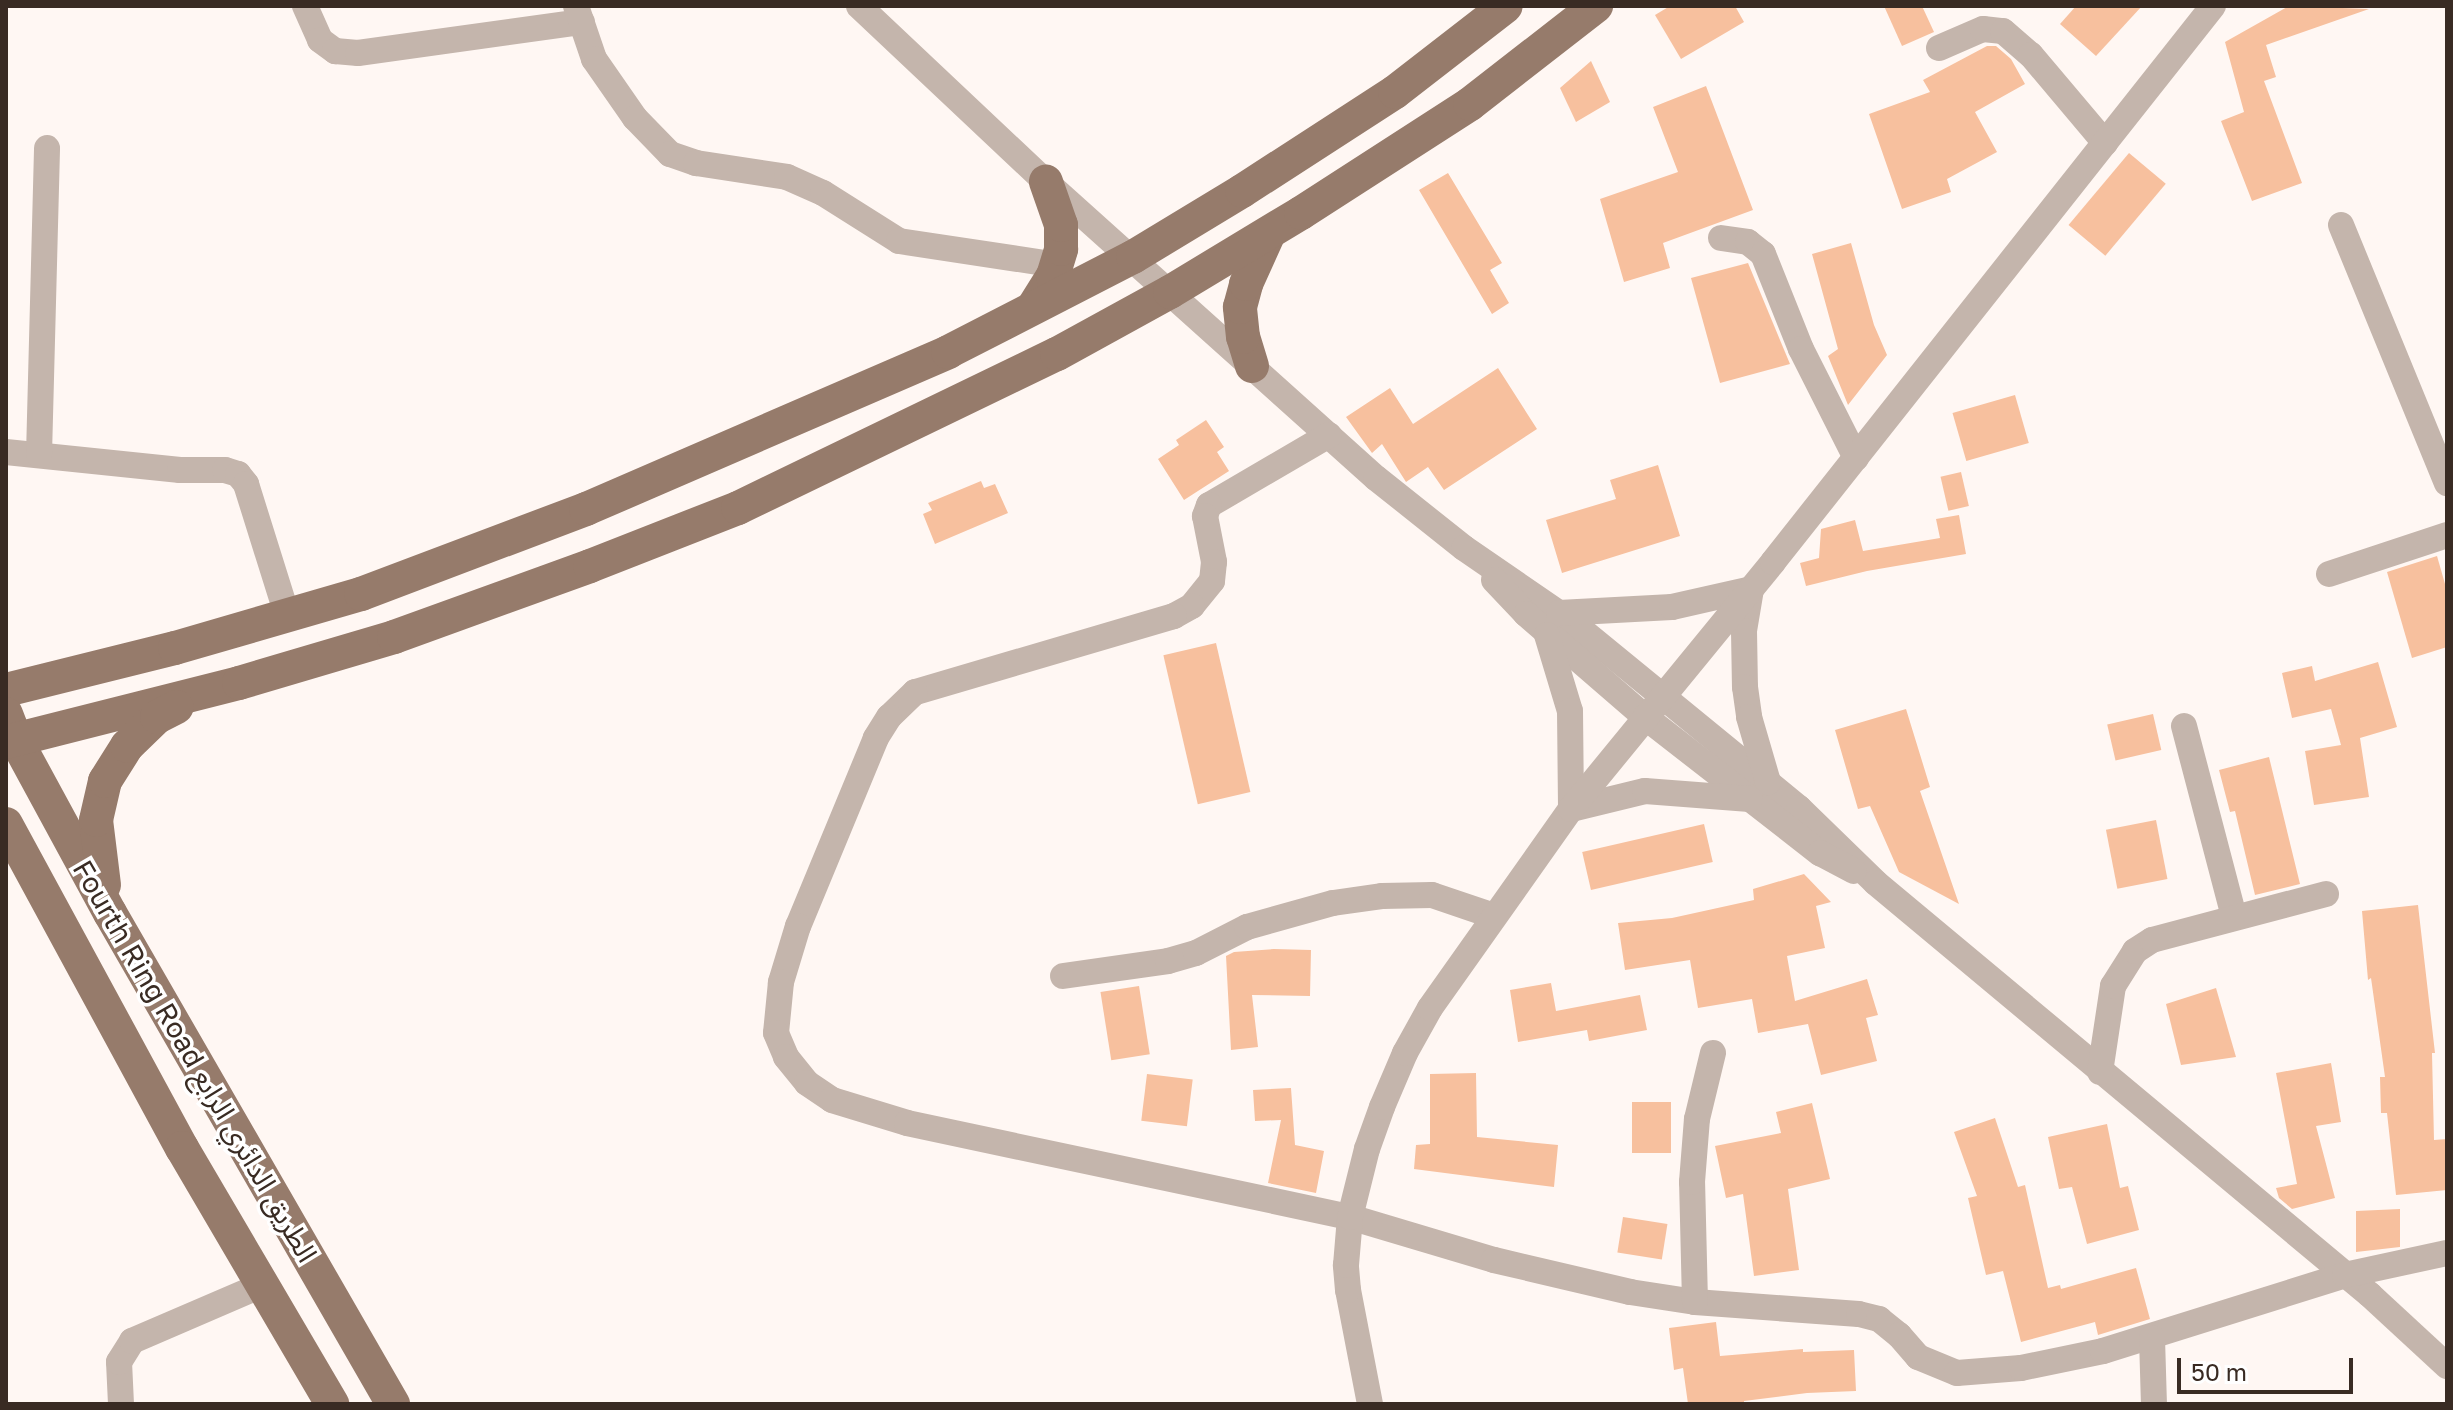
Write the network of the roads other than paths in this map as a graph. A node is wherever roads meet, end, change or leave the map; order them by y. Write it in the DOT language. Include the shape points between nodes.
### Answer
graph roads {
  1 [pos="305,6"];
  2 [pos="859,6"];
  3 [pos="1506,6"];
  4 [pos="1596,6"];
  5 [pos="2213,6"];
  6 [pos="579,14"];
  7 [pos="1939,48"];
  8 [pos="2105,143"];
  9 [pos="47,148"];
  10 [pos="1046,182"];
  11 [pos="2341,225"];
  12 [pos="1269,233"];
  13 [pos="1721,238"];
  14 [pos="1133,257"];
  15 [pos="1058,265"];
  16 [pos="1170,292"];
  17 [pos="1034,306"];
  18 [pos="1252,366"];
  19 [pos="1329,435"];
  20 [pos="6,452"];
  21 [pos="39,455"];
  22 [pos="1856,458"];
  23 [pos="2447,483"];
  24 [pos="2447,535"];
  25 [pos="2329,574"];
  26 [pos="1751,589"];
  27 [pos="287,615"];
  28 [pos="1553,622"];
  29 [pos="239,683"];
  30 [pos="6,690"];
  31 [pos="1663,695"];
  32 [pos="1645,717"];
  33 [pos="2184,726"];
  34 [pos="9,732"];
  35 [pos="1759,791"];
  36 [pos="1571,809"];
  37 [pos="6,824"];
  38 [pos="6,866"];
  39 [pos="2326,894"];
  40 [pos="49,909"];
  41 [pos="110,913"];
  42 [pos="1494,916"];
  43 [pos="2234,917"];
  44 [pos="1063,976"];
  45 [pos="1713,1053"];
  46 [pos="2100,1072"];
  47 [pos="1350,1217"];
  48 [pos="2447,1253"];
  49 [pos="2345,1275"];
  50 [pos="262,1285"];
  51 [pos="1695,1302"];
  52 [pos="2152,1338"];
  53 [pos="2447,1366"];
  54 [pos="121,1404"];
  55 [pos="332,1404"];
  56 [pos="393,1404"];
  57 [pos="1370,1404"];
  58 [pos="2154,1404"];
  1 -- 6 [label="street" via="320,40 335,51 358,53"];
  2 -- 10 [label="street"];
  3 -- 14 [label="main road" via="1395,92"];
  4 -- 12 [label="main road" via="1470,104"];
  5 -- 8 [label="street"];
  6 -- 15 [label="street" via="594,59 612,87 670,154 787,177 899,241"];
  7 -- 8 [label="street" via="1983,29 2003,31 2031,55"];
  8 -- 22 [label="street"];
  9 -- 21 [label="street"];
  10 -- 14 [label="street"];
  10 -- 15 [label="main road" via="1061,225"];
  11 -- 23 [label="street"];
  12 -- 16 [label="main road"];
  12 -- 18 [label="main road" via="1240,307"];
  13 -- 22 [label="street" via="1748,242 1763,254 1801,349"];
  14 -- 16 [label="street"];
  14 -- 17 [label="main road"];
  15 -- 17 [label="main road"];
  16 -- 18 [label="street"];
  16 -- 29 [label="main road" via="1057,354 738,508 394,637"];
  17 -- 27 [label="main road" via="948,352 586,509 361,594"];
  18 -- 19 [label="street"];
  19 -- 28 [label="street"];
  19 -- 47 [label="street" via="1209,505 1205,516 1214,562 1212,581 1192,606 1174,616 915,692 902,702 876,738 798,926 781,982 776,1033 807,1083 832,1100 907,1123"];
  20 -- 21 [label="street"];
  21 -- 27 [label="street" via="238,474 246,484"];
  22 -- 26 [label="street"];
  24 -- 25 [label="street"];
  26 -- 28 [label="street" via="1672,607"];
  26 -- 31 [label="street"];
  26 -- 35 [label="street" via="1744,631 1745,687"];
  27 -- 30 [label="main road"];
  28 -- 31 [label="street"];
  28 -- 32 [label="street"];
  28 -- 36 [label="street" via="1570,711"];
  29 -- 34 [label="main road"];
  29 -- 41 [label="main road" via="157,717 127,746 105,781 96,820 98,861"];
  31 -- 32 [label="street"];
  31 -- 35 [label="street"];
  32 -- 35 [label="street"];
  32 -- 36 [label="street"];
  33 -- 43 [label="street"];
  34 -- 41 [label="main road, Fourth Ring Road الطريق الدائري الرابع"];
  35 -- 36 [label="street" via="1645,791"];
  35 -- 46 [label="street"];
  36 -- 42 [label="street"];
  37 -- 40 [label="main road, Fourth Ring Road الطريق الدائري الرابع"];
  38 -- 40 [label="main road"];
  39 -- 43 [label="street"];
  40 -- 50 [label="main road, Fourth Ring Road الطريق الدائري الرابع"];
  41 -- 56 [label="main road, Fourth Ring Road الطريق الدائري الرابع"];
  42 -- 44 [label="street" via="1432,895 1382,896 1333,903 1247,927 1168,961"];
  42 -- 47 [label="street" via="1405,1053 1367,1149"];
  43 -- 46 [label="street" via="2152,940 2135,951 2113,986"];
  45 -- 51 [label="street" via="1697,1119 1692,1182"];
  46 -- 49 [label="street"];
  47 -- 51 [label="street" via="1494,1260"];
  47 -- 57 [label="street" via="1348,1290"];
  48 -- 49 [label="street"];
  49 -- 52 [label="street"];
  49 -- 53 [label="street"];
  50 -- 54 [label="street" via="126,1345 119,1362"];
  50 -- 55 [label="main road, Fourth Ring Road الطريق الدائري الرابع"];
  51 -- 52 [label="street" via="1879,1319 1918,1357 1957,1373 2021,1368"];
  52 -- 58 [label="street"];
}
